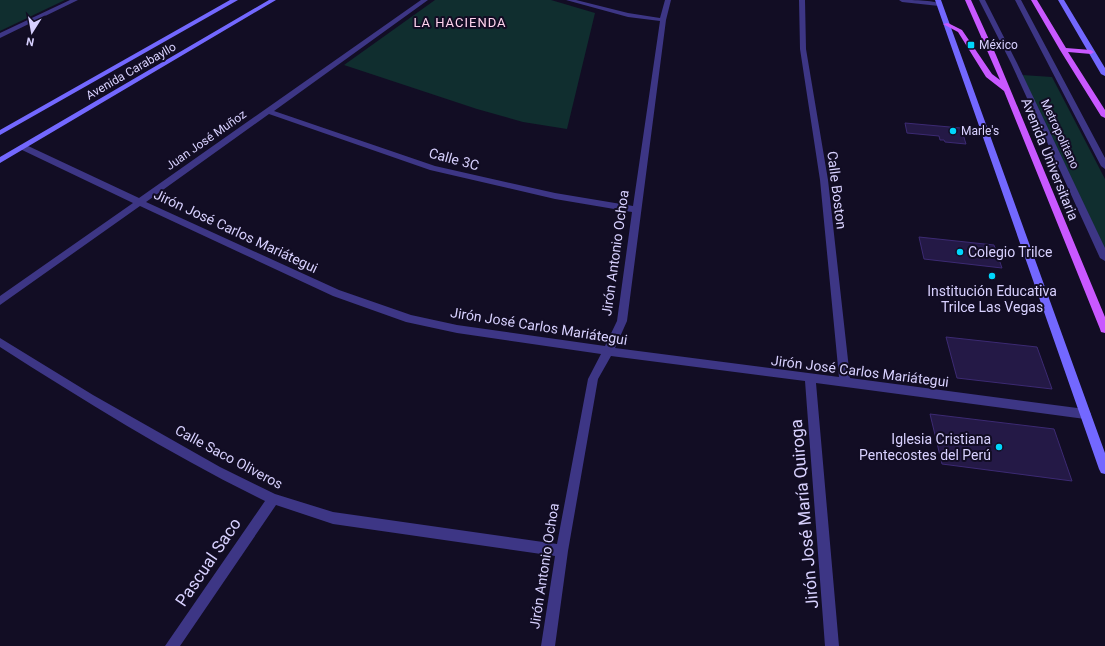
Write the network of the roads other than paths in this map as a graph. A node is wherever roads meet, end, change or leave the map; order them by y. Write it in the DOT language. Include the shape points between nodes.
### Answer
graph roads {
  1 [pos="75,0"];
  2 [pos="235,0"];
  3 [pos="273,0"];
  4 [pos="425,0"];
  5 [pos="569,0"];
  6 [pos="668,0"];
  7 [pos="802,0"];
  8 [pos="902,0"];
  9 [pos="968,0"];
  10 [pos="982,0"];
  11 [pos="1018,0"];
  12 [pos="1034,0"];
  13 [pos="1061,0"];
  14 [pos="939,2"];
  15 [pos="663,20"];
  16 [pos="946,24"];
  17 [pos="0,36"];
  18 [pos="1063,50"];
  19 [pos="1091,52"];
  20 [pos="1105,74"];
  21 [pos="1007,89"];
  22 [pos="268,111"];
  23 [pos="1105,116"];
  24 [pos="0,133"];
  25 [pos="23,147"];
  26 [pos="0,160"];
  27 [pos="1105,166"];
  28 [pos="139,201"];
  29 [pos="638,210"];
  30 [pos="1105,258"];
  31 [pos="0,301"];
  32 [pos="1105,329"];
  33 [pos="0,342"];
  34 [pos="608,351"];
  35 [pos="810,379"];
  36 [pos="845,383"];
  37 [pos="1085,414"];
  38 [pos="1105,469"];
  39 [pos="273,499"];
  40 [pos="562,551"];
  41 [pos="172,646"];
  42 [pos="548,646"];
  43 [pos="832,646"];
  1 -- 17 [label="street"];
  2 -- 24 [label="street, Avenida Carabayllo"];
  3 -- 25 [label="street, Avenida Carabayllo"];
  4 -- 22 [label="street, Juan José Muñoz"];
  5 -- 15 [label="street" via="628,15"];
  6 -- 15 [label="street, Jirón Antonio Ochoa"];
  7 -- 36 [label="street, Calle Boston" via="803,49 824,180"];
  8 -- 14 [label="street"];
  9 -- 21 [label="main road, Avenida Universitaria"];
  10 -- 30 [label="street, Metropolitano"];
  11 -- 27 [label="street, Metropolitano"];
  12 -- 18 [label="main road"];
  13 -- 19 [label="street"];
  14 -- 16 [label="street"];
  15 -- 29 [label="street, Jirón Antonio Ochoa"];
  16 -- 21 [label="main road" via="960,31 989,75"];
  16 -- 37 [label="street"];
  18 -- 19 [label="main road"];
  18 -- 23 [label="main road"];
  19 -- 20 [label="street"];
  21 -- 32 [label="main road, Avenida Universitaria"];
  22 -- 28 [label="street, Juan José Muñoz"];
  22 -- 29 [label="street, Calle 3C" via="433,168 555,196"];
  25 -- 26 [label="street, Avenida Carabayllo"];
  25 -- 28 [label="street, Jirón José Carlos Mariátegui"];
  28 -- 31 [label="street, Juan José Muñoz"];
  28 -- 34 [label="street, Jirón José Carlos Mariátegui" via="247,253 373,307 457,329"];
  29 -- 34 [label="street, Jirón Antonio Ochoa" via="622,321"];
  33 -- 39 [label="street, Calle Saco Oliveros" via="89,398 216,471"];
  34 -- 35 [label="street, Jirón José Carlos Mariátegui"];
  34 -- 40 [label="street, Jirón Antonio Ochoa" via="593,379"];
  35 -- 36 [label="street, Jirón José Carlos Mariátegui"];
  35 -- 43 [label="street, Jirón José María Quiroga"];
  36 -- 37 [label="street, Jirón José Carlos Mariátegui"];
  37 -- 38 [label="street"];
  39 -- 40 [label="street, Calle Saco Oliveros" via="333,518"];
  39 -- 41 [label="street, Pascual Saco"];
  40 -- 42 [label="street, Jirón Antonio Ochoa"];
}
